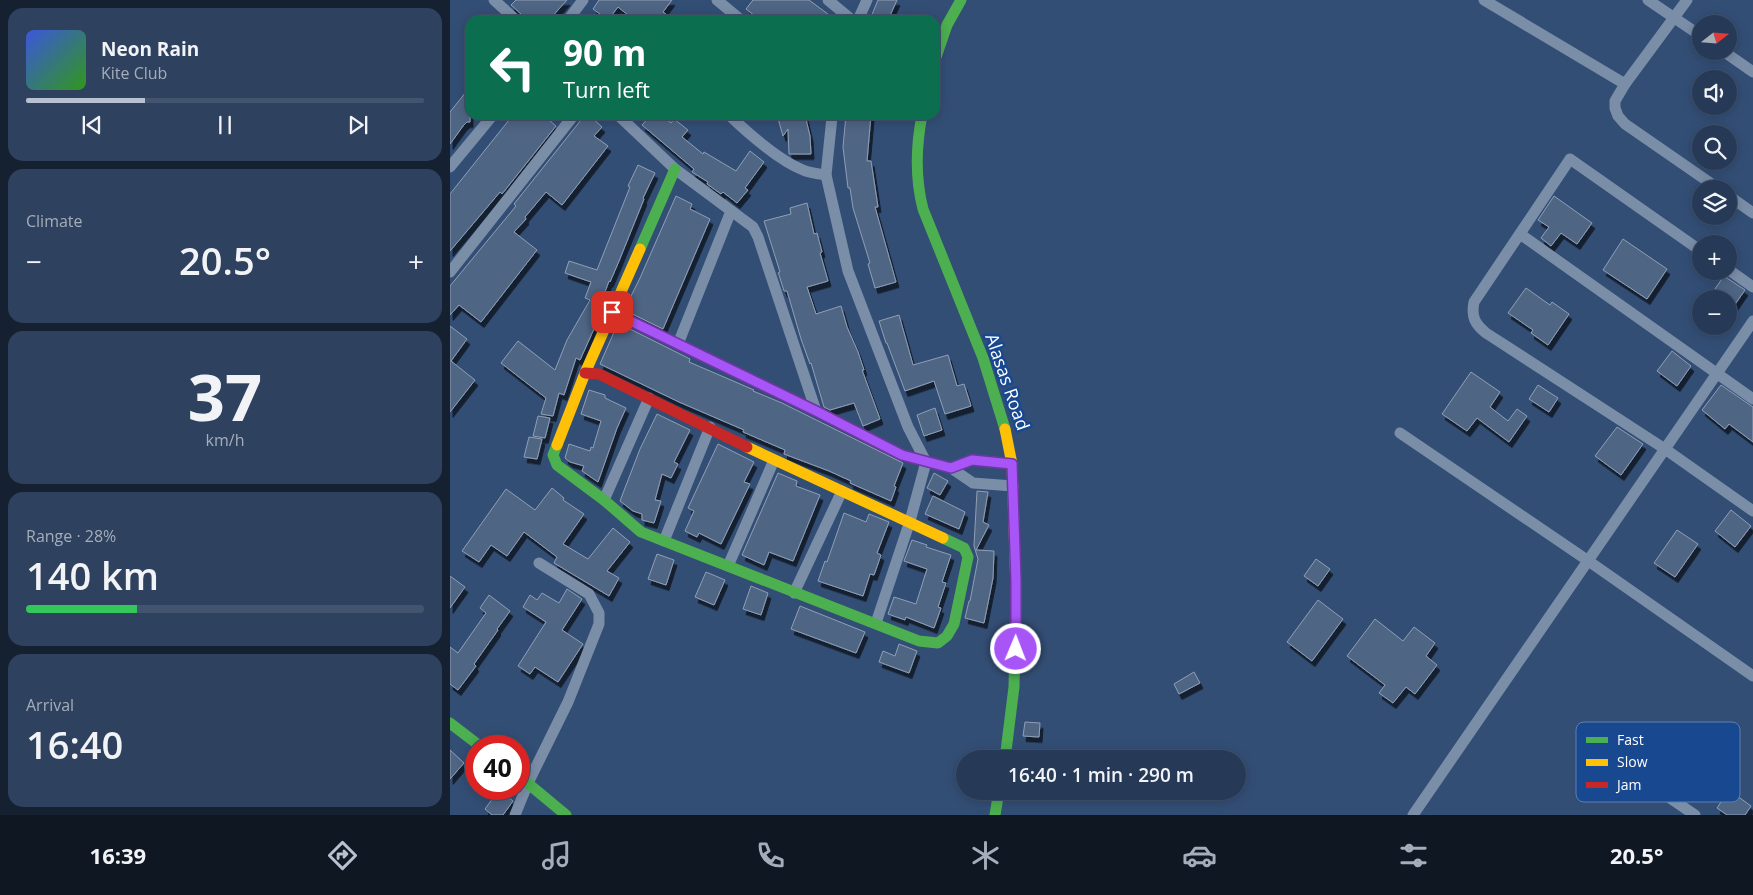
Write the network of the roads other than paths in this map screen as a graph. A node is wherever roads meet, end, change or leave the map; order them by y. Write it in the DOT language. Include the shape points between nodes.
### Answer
graph roads {
  1 [pos="494,0"];
  2 [pos="583,0"];
  3 [pos="717,0"];
  4 [pos="828,0"];
  5 [pos="867,0"];
  6 [pos="961,0"];
  7 [pos="1484,0"];
  8 [pos="1648,0"];
  9 [pos="1688,0"];
  10 [pos="510,15"];
  11 [pos="572,15"];
  12 [pos="735,15"];
  13 [pos="846,15"];
  14 [pos="860,15"];
  15 [pos="1675,18"];
  16 [pos="1692,30"];
  17 [pos="940,45"];
  18 [pos="1736,60"];
  19 [pos="1753,72"];
  20 [pos="1625,84"];
  21 [pos="488,120"];
  22 [pos="570,120"];
  23 [pos="623,120"];
  24 [pos="735,120"];
  25 [pos="832,120"];
  26 [pos="921,120"];
  27 [pos="450,167"];
  28 [pos="675,169"];
  29 [pos="826,175"];
  30 [pos="1705,180"];
  31 [pos="1737,201"];
  32 [pos="731,211"];
  33 [pos="1753,212"];
  34 [pos="1520,234"];
  35 [pos="1692,245"];
  36 [pos="450,272"];
  37 [pos="1737,276"];
  38 [pos="1753,287"];
  39 [pos="612,312"];
  40 [pos="1753,321"];
  41 [pos="678,344"];
  42 [pos="585,373"];
  43 [pos="1717,374"];
  44 [pos="649,398"];
  45 [pos="1753,399"];
  46 [pos="816,411"];
  47 [pos="710,427"];
  48 [pos="1400,433"];
  49 [pos="1665,449"];
  50 [pos="774,460"];
  51 [pos="926,462"];
  52 [pos="1012,464"];
  53 [pos="951,468"];
  54 [pos="1013,486"];
  55 [pos="842,491"];
  56 [pos="604,500"];
  57 [pos="1753,511"];
  58 [pos="910,521"];
  59 [pos="664,541"];
  60 [pos="1587,560"];
  61 [pos="539,563"];
  62 [pos="728,566"];
  63 [pos="794,593"];
  64 [pos="876,623"];
  65 [pos="1753,676"];
  66 [pos="450,723"];
  67 [pos="466,735"];
  68 [pos="1006,750"];
  69 [pos="530,768"];
  70 [pos="530,786"];
  71 [pos="518,800"];
  72 [pos="998,800"];
  73 [pos="1676,802"];
  74 [pos="515,815"];
  75 [pos="566,815"];
  76 [pos="995,815"];
  77 [pos="1413,815"];
  78 [pos="1695,815"];
  1 -- 10 [label="street"];
  2 -- 11 [label="street"];
  3 -- 12 [label="street"];
  4 -- 13 [label="street"];
  5 -- 14 [label="street"];
  6 -- 17 [label="street"];
  7 -- 20 [label="street"];
  8 -- 15 [label="street"];
  9 -- 15 [label="street"];
  15 -- 16 [label="street"];
  15 -- 20 [label="street"];
  18 -- 19 [label="street"];
  20 -- 30 [label="street" via="1615,101 1618,116"];
  21 -- 27 [label="street"];
  22 -- 36 [label="street"];
  23 -- 28 [label="street"];
  24 -- 29 [label="street" via="778,155 803,170"];
  25 -- 29 [label="street"];
  26 -- 52 [label="street, Alasas Road" via="917,164 922,208 1000,404"];
  28 -- 32 [label="street"];
  28 -- 39 [label="street"];
  29 -- 51 [label="street" via="848,271 908,427"];
  31 -- 33 [label="street"];
  32 -- 41 [label="street"];
  32 -- 46 [label="street" via="753,227 758,237"];
  34 -- 35 [label="street" via="1570,159"];
  34 -- 43 [label="street"];
  34 -- 49 [label="street" via="1474,302 1476,325"];
  37 -- 38 [label="street"];
  39 -- 41 [label="street"];
  39 -- 42 [label="street"];
  40 -- 43 [label="street"];
  41 -- 46 [label="street"];
  42 -- 44 [label="street" via="599,374"];
  42 -- 56 [label="street" via="553,459 556,465"];
  43 -- 45 [label="street"];
  43 -- 49 [label="street"];
  44 -- 47 [label="street"];
  44 -- 56 [label="street"];
  46 -- 51 [label="street" via="902,455"];
  47 -- 50 [label="street"];
  47 -- 59 [label="street"];
  48 -- 60 [label="street"];
  49 -- 57 [label="street"];
  49 -- 60 [label="street"];
  50 -- 55 [label="street"];
  50 -- 62 [label="street"];
  51 -- 53 [label="street"];
  51 -- 58 [label="street"];
  52 -- 53 [label="street" via="972,460"];
  52 -- 54 [label="street, Alasas Road"];
  53 -- 54 [label="street" via="973,482"];
  54 -- 68 [label="street, Alasas Road" via="1015,668"];
  55 -- 58 [label="street"];
  55 -- 63 [label="street"];
  56 -- 59 [label="street" via="641,532"];
  58 -- 64 [label="street"];
  58 -- 64 [label="street" via="964,548 968,557 954,624 938,643 918,641"];
  59 -- 62 [label="street"];
  60 -- 65 [label="street"];
  60 -- 77 [label="street"];
  61 -- 69 [label="street" via="588,594 599,613 599,624 568,702"];
  62 -- 63 [label="street"];
  63 -- 64 [label="street"];
  66 -- 67 [label="street"];
  70 -- 75 [label="street"];
  71 -- 74 [label="street"];
  72 -- 76 [label="street"];
  73 -- 78 [label="street"];
}
